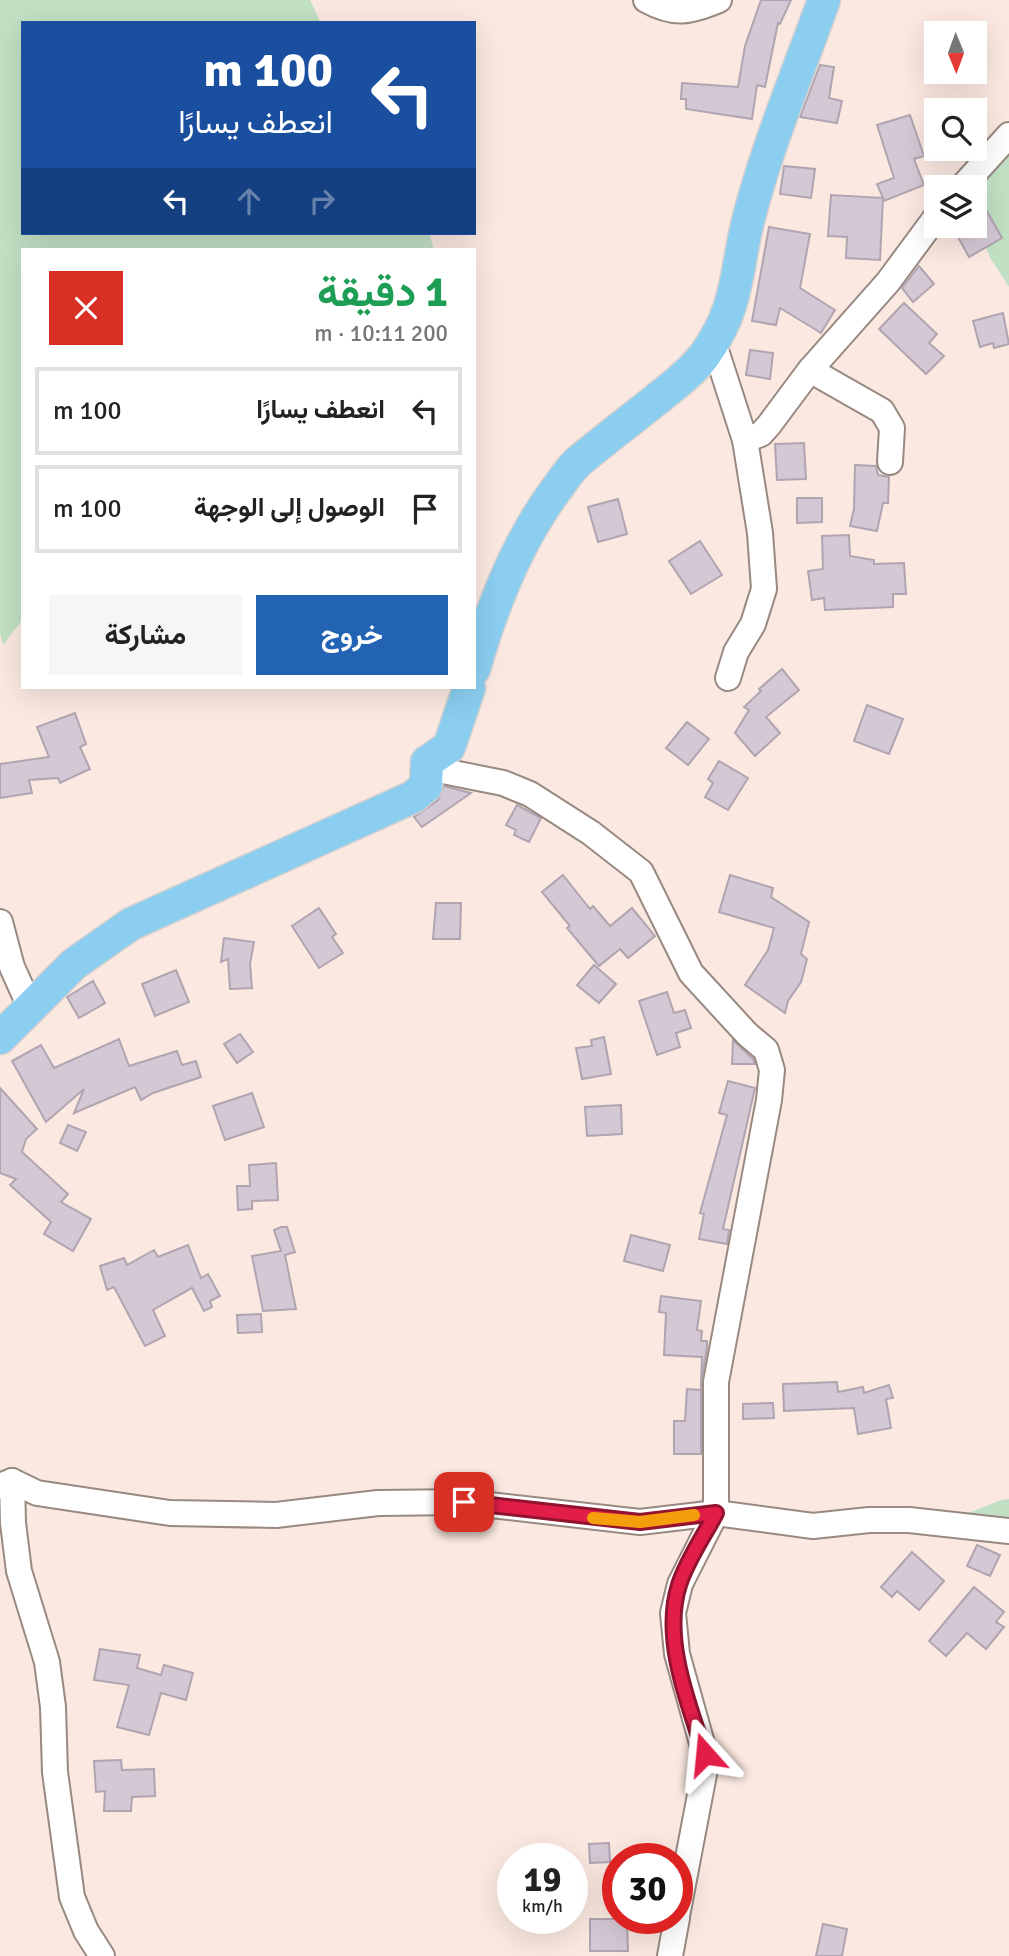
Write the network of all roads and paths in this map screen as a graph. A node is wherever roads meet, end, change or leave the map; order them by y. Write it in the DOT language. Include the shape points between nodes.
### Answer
graph roads {
  1 [pos="646,0"];
  2 [pos="719,0"];
  3 [pos="824,0"];
  4 [pos="1009,135"];
  5 [pos="973,175"];
  6 [pos="924,233"];
  7 [pos="713,341"];
  8 [pos="810,370"];
  9 [pos="745,440"];
  10 [pos="890,462"];
  11 [pos="476,662"];
  12 [pos="728,678"];
  13 [pos="469,689"];
  14 [pos="427,762"];
  15 [pos="0,922"];
  16 [pos="30,1007"];
  17 [pos="0,1038"];
  18 [pos="6,1483"];
  19 [pos="716,1513"];
  20 [pos="1009,1531"];
  21 [pos="691,1843"];
  22 [pos="674,1934"];
  23 [pos="102,1956"];
  24 [pos="670,1956"];
  1 -- 2 [label="street" via="676,11 693,11"];
  3 -- 7 [label="main road" via="751,211 736,293"];
  4 -- 5 [label="street"];
  6 -- 8 [label="street" via="888,282"];
  7 -- 9 [label="street"];
  7 -- 11 [label="main road" via="681,381 575,465 550,498 506,576"];
  8 -- 9 [label="street" via="761,434"];
  8 -- 10 [label="street" via="882,411 892,428"];
  9 -- 12 [label="street" via="764,589"];
  13 -- 14 [label="main road" via="449,747"];
  14 -- 16 [label="main road" via="426,786 413,797 131,924 74,964"];
  14 -- 19 [label="street" via="443,771 503,783 530,794 641,872 691,973 766,1050 772,1070 769,1100 716,1382"];
  15 -- 16 [label="street" via="12,967"];
  16 -- 17 [label="main road"];
  18 -- 19 [label="street" via="37,1493 170,1513 276,1515 378,1503 464,1502 640,1522"];
  18 -- 23 [label="street" via="19,1571 47,1661 55,1772 72,1897"];
  19 -- 20 [label="street" via="813,1526 909,1520"];
  19 -- 21 [label="street" via="680,1584 673,1613 677,1654 705,1754"];
  22 -- 24 [label="street"];
}
